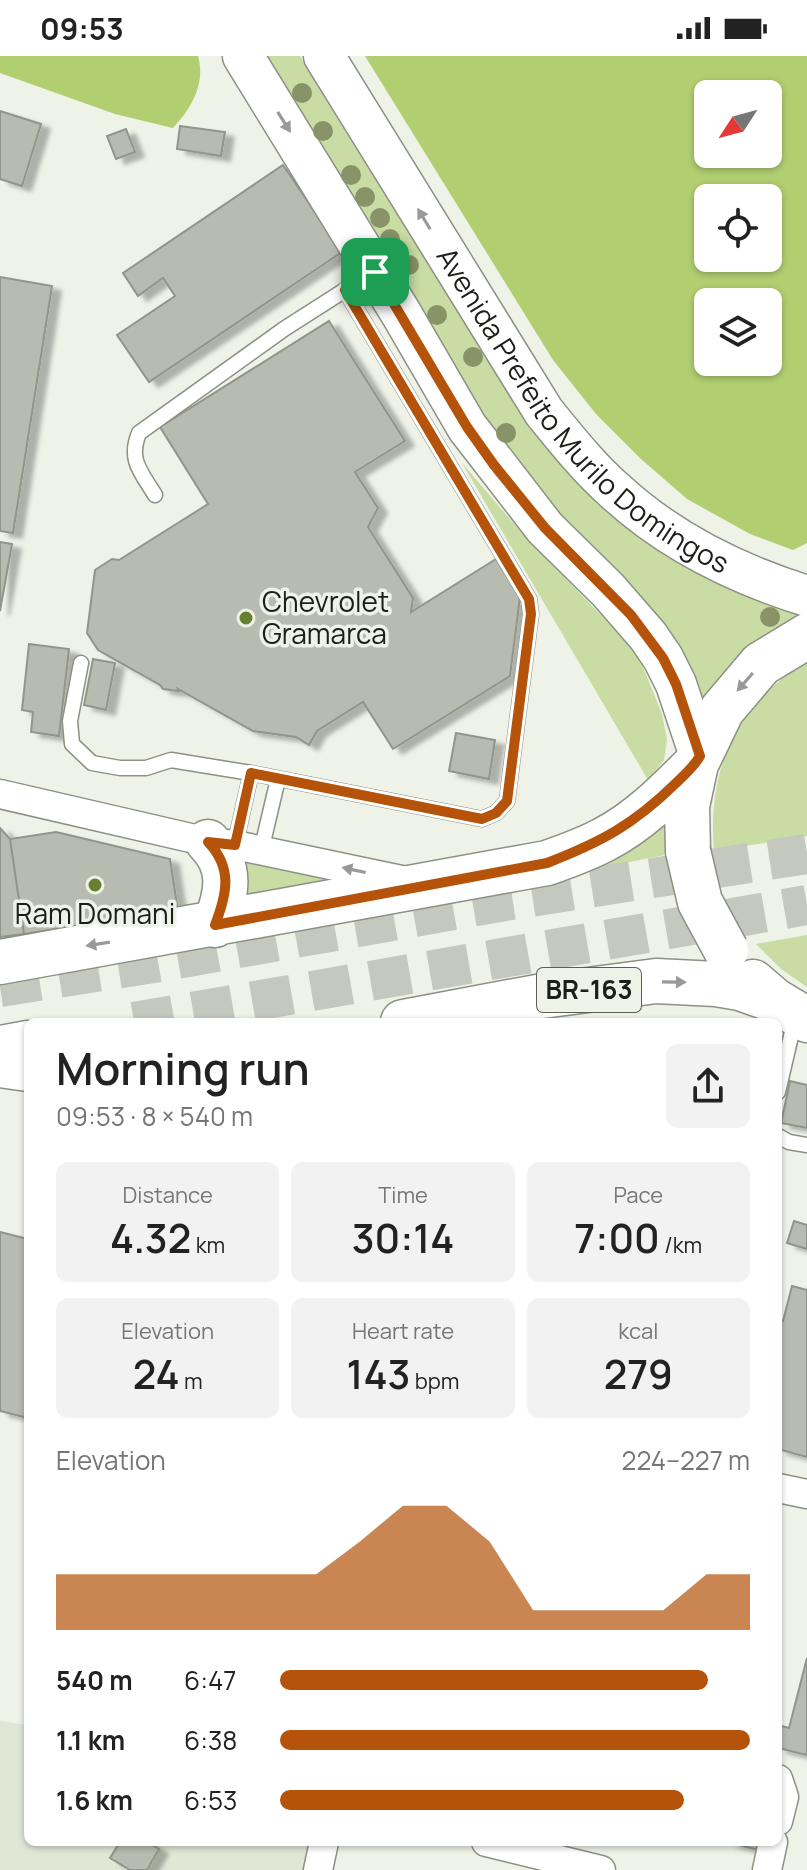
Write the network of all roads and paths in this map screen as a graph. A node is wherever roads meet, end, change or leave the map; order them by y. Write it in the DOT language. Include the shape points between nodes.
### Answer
graph roads {
  1 [pos="243,56"];
  2 [pos="324,56"];
  3 [pos="360,281"];
  4 [pos="155,495"];
  5 [pos="807,596"];
  6 [pos="807,636"];
  7 [pos="81,663"];
  8 [pos="698,760"];
  9 [pos="251,773"];
  10 [pos="278,779"];
  11 [pos="0,794"];
  12 [pos="235,846"];
  13 [pos="430,886"];
  14 [pos="215,925"];
  15 [pos="0,962"];
  16 [pos="533,1009"];
  17 [pos="792,1011"];
  18 [pos="443,1018"];
  19 [pos="24,1042"];
  20 [pos="0,1046"];
  21 [pos="0,1065"];
  22 [pos="24,1068"];
  23 [pos="782,1069"];
  24 [pos="782,1138"];
  25 [pos="807,1145"];
  26 [pos="782,1489"];
  27 [pos="807,1494"];
  28 [pos="323,1846"];
  29 [pos="502,1846"];
  30 [pos="772,1846"];
  31 [pos="318,1870"];
  32 [pos="601,1870"];
  33 [pos="767,1870"];
  1 -- 3 [label="main road, one-way"];
  5 -- 2 [label="main road, Avenida Prefeito Murilo Domingos, one-way" via="764,583 692,547 654,523 581,456 544,412"];
  3 -- 4 [label="lane" via="139,433 135,461"];
  3 -- 8 [label="main road" via="494,465 545,528 631,615 663,658"];
  3 -- 10 [label="lane" via="529,599 507,801 482,819"];
  6 -- 8 [label="main road, one-way" via="761,664 722,710"];
  7 -- 9 [label="lane" via="70,721 72,744 92,763 146,768 171,760"];
  8 -- 13 [label="main road" via="659,800 586,848 547,863"];
  8 -- 17 [label="main road, bridge" via="687,806 688,851 700,902 748,978"];
  9 -- 10 [label="lane"];
  9 -- 12 [label="lane"];
  10 -- 12 [label="lane"];
  11 -- 12 [label="street"];
  13 -- 12 [label="street, one-way"];
  12 -- 14 [label="main road" via="221,859 226,891"];
  13 -- 14 [label="main road"];
  14 -- 15 [label="main road, one-way"];
  16 -- 17 [label="main road, BR-163, one-way" via="656,981 740,988"];
  16 -- 18 [label="main road, BR-163"];
  17 -- 23 [label="lane"];
  19 -- 20 [label="main road"];
  21 -- 22 [label="main road"];
  24 -- 25 [label="lane"];
  26 -- 27 [label="street"];
  28 -- 31 [label="street"];
  29 -- 32 [label="street"];
  30 -- 33 [label="street"];
}
